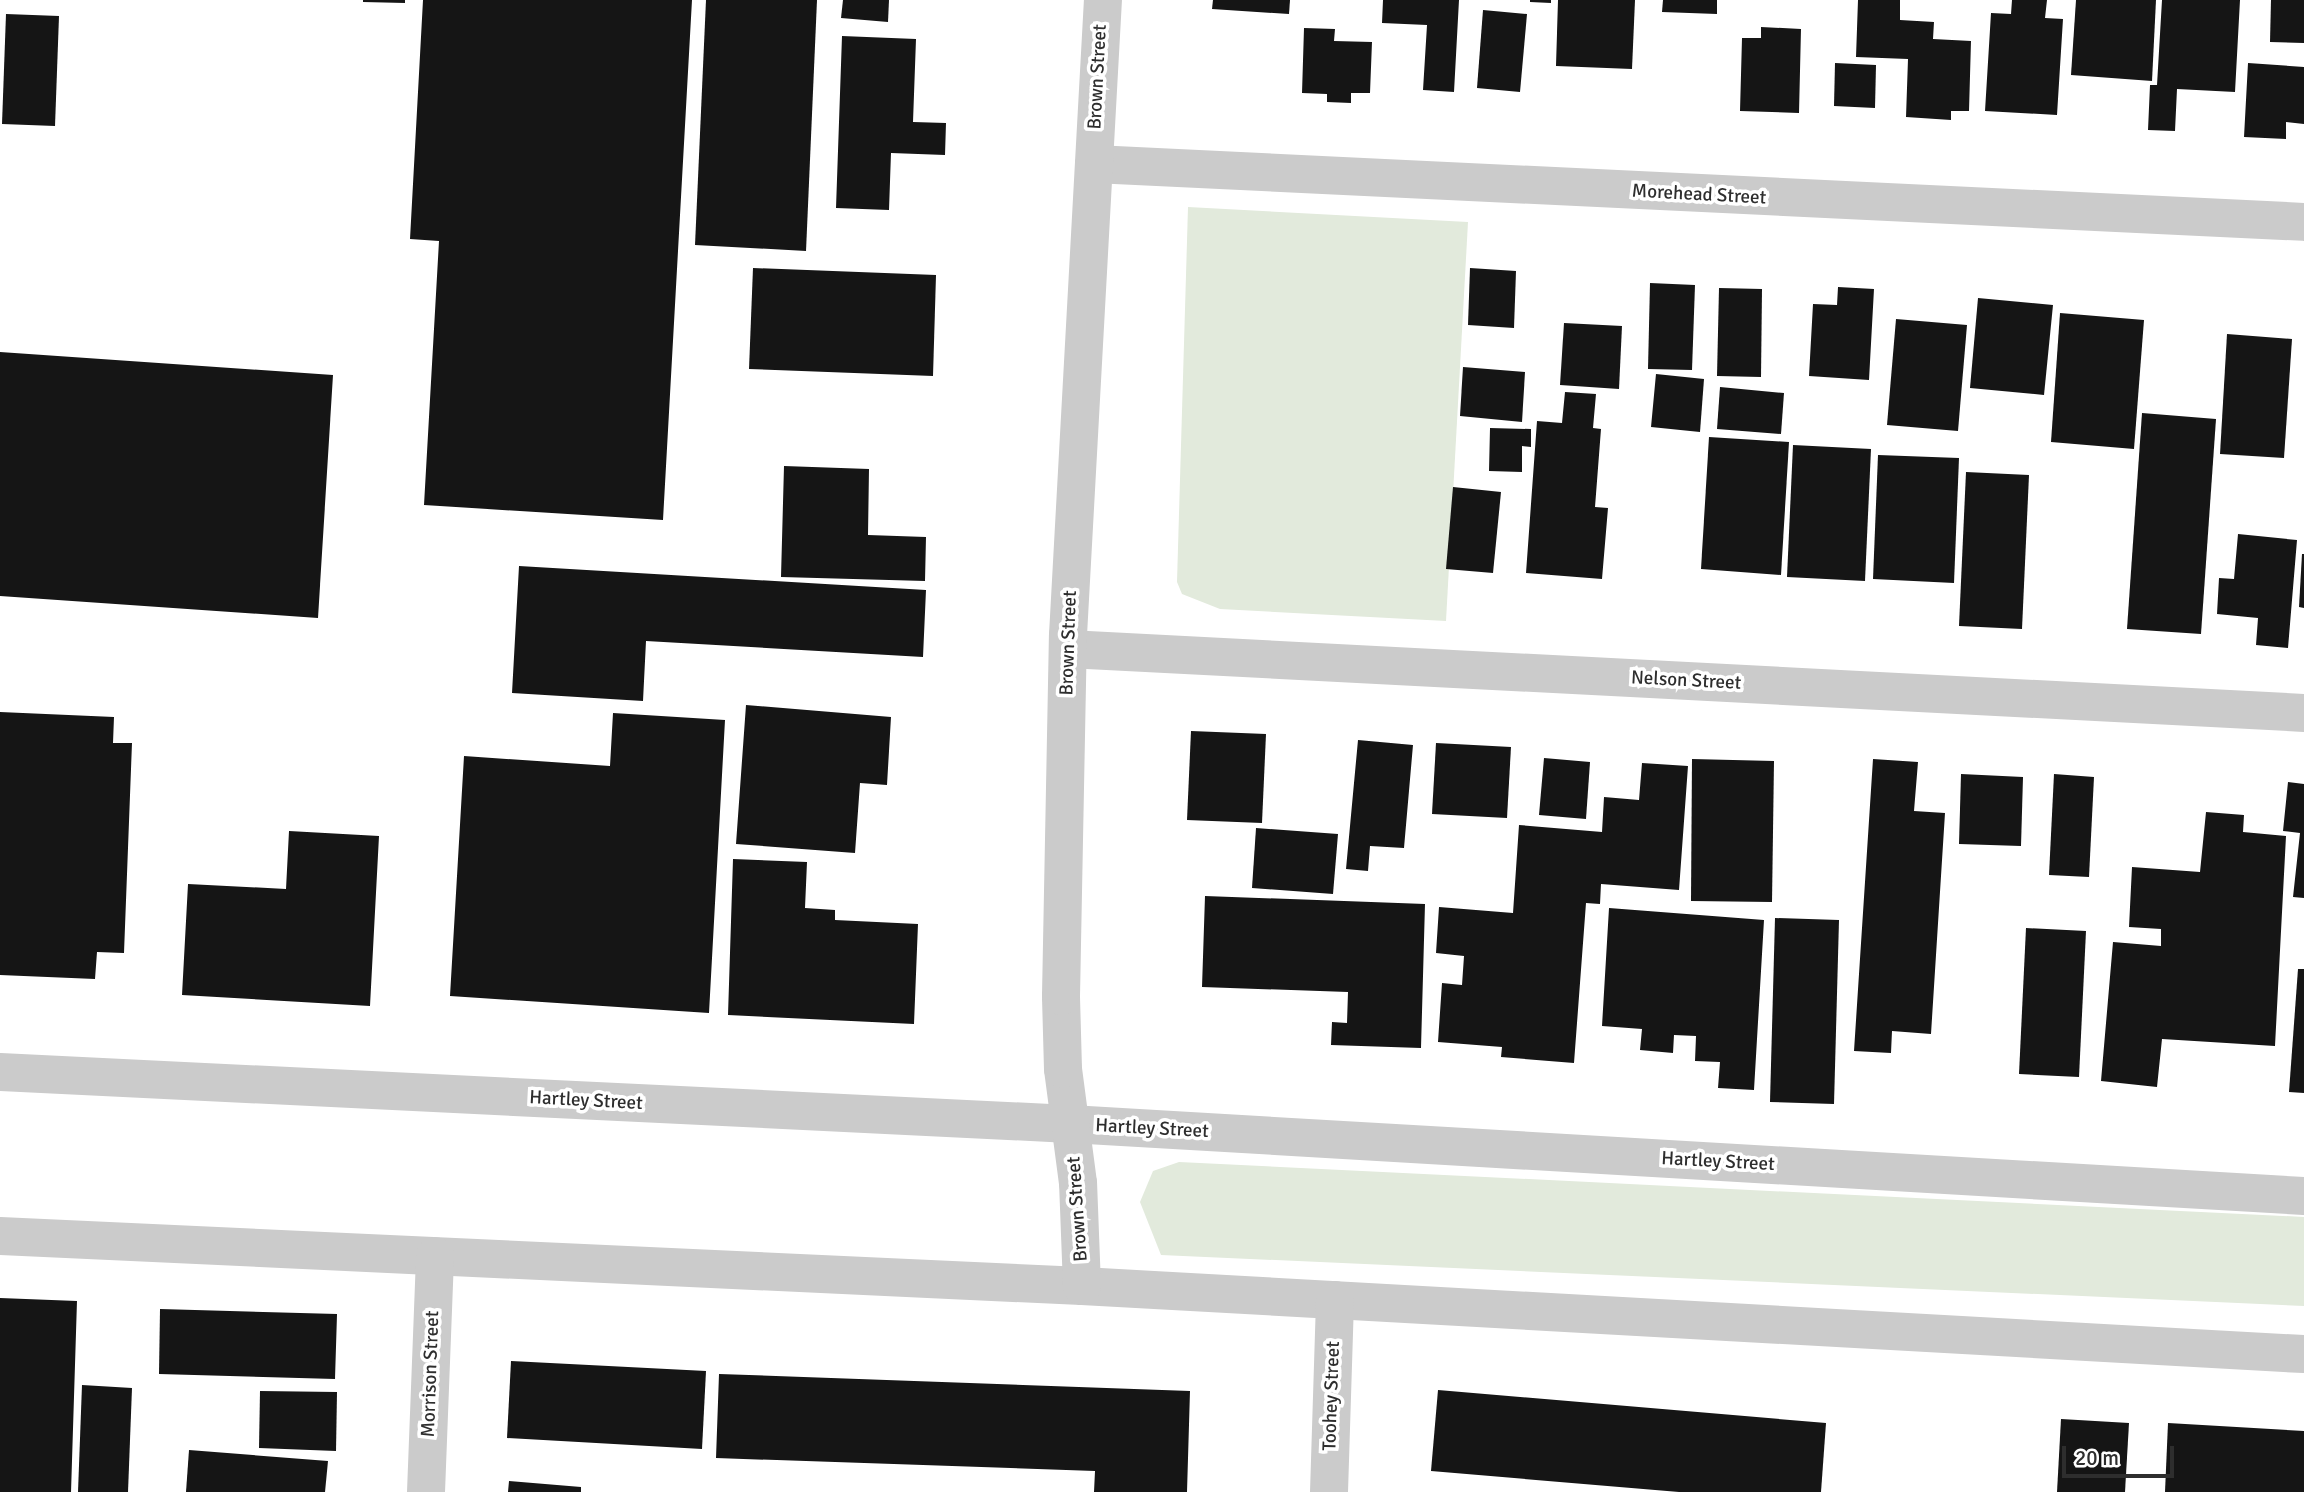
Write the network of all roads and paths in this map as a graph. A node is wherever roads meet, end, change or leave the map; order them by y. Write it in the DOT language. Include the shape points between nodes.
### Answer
graph roads {
  1 [pos="1103,0"];
  2 [pos="1094,164"];
  3 [pos="2304,222"];
  4 [pos="1068,649"];
  5 [pos="2304,713"];
  6 [pos="0,1072"];
  7 [pos="1070,1124"];
  8 [pos="2304,1196"];
  9 [pos="0,1236"];
  10 [pos="435,1256"];
  11 [pos="1082,1286"];
  12 [pos="1335,1300"];
  13 [pos="2304,1354"];
  14 [pos="426,1492"];
  15 [pos="1329,1492"];
  1 -- 2 [label="street, Brown Street"];
  2 -- 3 [label="street, Morehead Street"];
  2 -- 4 [label="street, Brown Street"];
  4 -- 5 [label="street, Nelson Street"];
  4 -- 7 [label="street, Brown Street" via="1061,1036"];
  6 -- 7 [label="street, Hartley Street"];
  7 -- 8 [label="street, Hartley Street"];
  7 -- 11 [label="street, Brown Street" via="1078,1183"];
  9 -- 10 [label="street"];
  10 -- 11 [label="street"];
  10 -- 14 [label="street, Morrison Street"];
  11 -- 12 [label="street"];
  12 -- 13 [label="street"];
  12 -- 15 [label="street, Toohey Street"];
}
